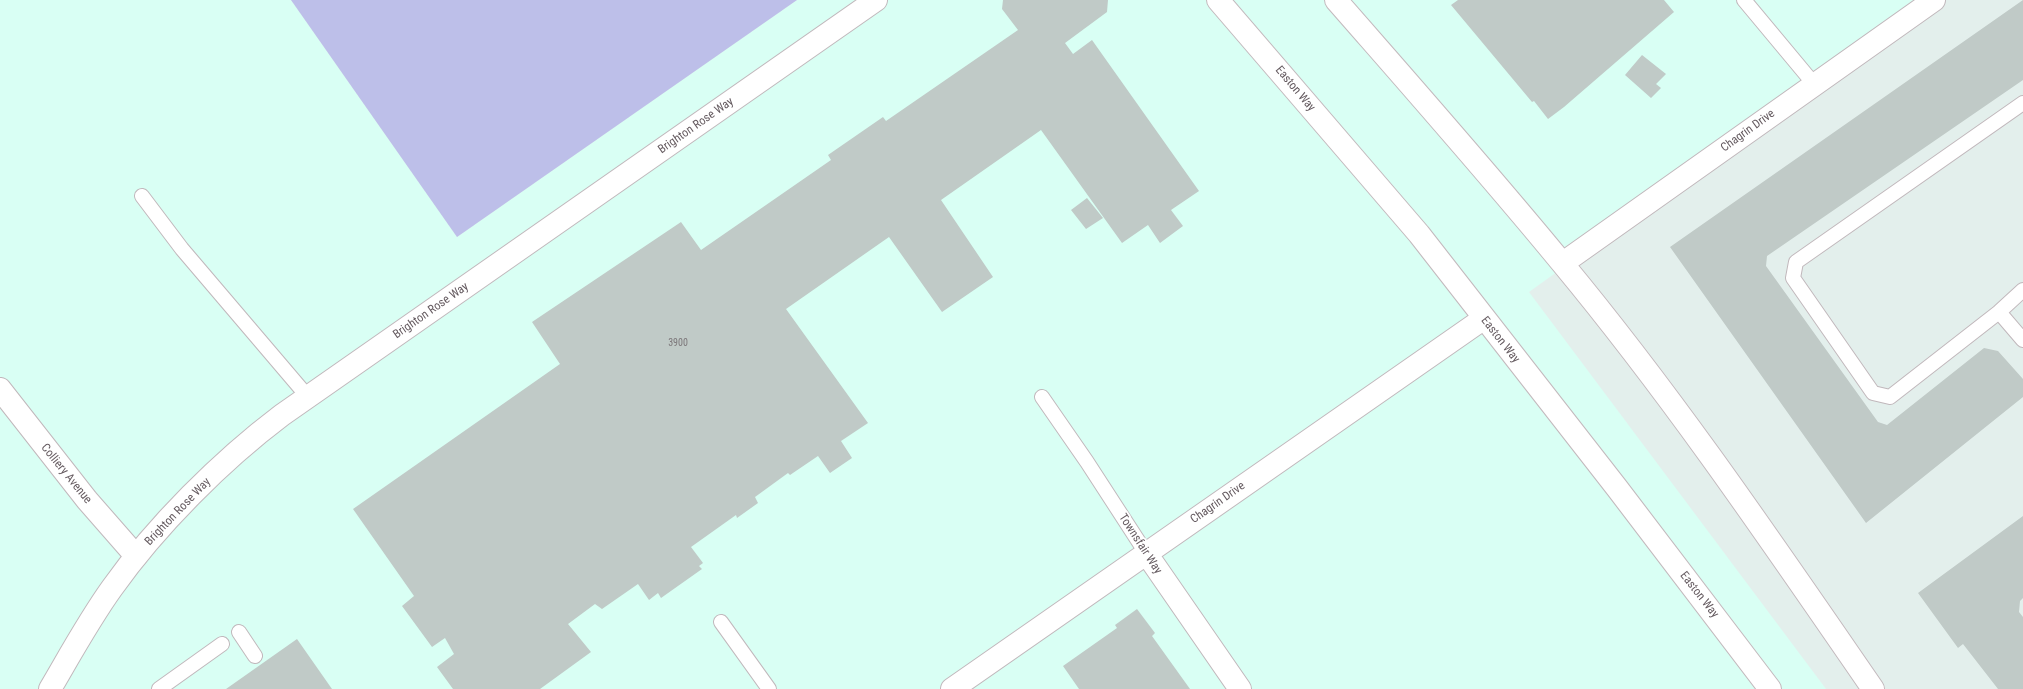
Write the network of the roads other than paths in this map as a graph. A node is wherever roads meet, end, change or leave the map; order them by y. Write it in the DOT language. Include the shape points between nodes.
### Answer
graph roads {
  1 [pos="876,0"];
  2 [pos="1218,0"];
  3 [pos="1336,0"];
  4 [pos="1744,0"];
  5 [pos="1934,0"];
  6 [pos="1814,84"];
  7 [pos="2023,103"];
  8 [pos="142,196"];
  9 [pos="1563,263"];
  10 [pos="2023,290"];
  11 [pos="1999,312"];
  12 [pos="1483,319"];
  13 [pos="2023,340"];
  14 [pos="0,389"];
  15 [pos="308,397"];
  16 [pos="1042,397"];
  17 [pos="1146,553"];
  18 [pos="136,556"];
  19 [pos="721,622"];
  20 [pos="239,632"];
  21 [pos="222,644"];
  22 [pos="255,656"];
  23 [pos="50,689"];
  24 [pos="159,689"];
  25 [pos="769,689"];
  26 [pos="952,689"];
  27 [pos="1240,689"];
  28 [pos="1770,689"];
  29 [pos="1873,689"];
  1 -- 15 [label="street, Brighton Rose Way"];
  2 -- 12 [label="street, Easton Way" via="1419,234"];
  3 -- 9 [label="street"];
  4 -- 6 [label="lane"];
  5 -- 6 [label="street, Chagrin Drive"];
  6 -- 9 [label="street, Chagrin Drive"];
  7 -- 11 [label="lane" via="1796,262 1793,278 1873,393 1890,397"];
  8 -- 15 [label="lane" via="182,249"];
  9 -- 29 [label="street" via="1671,403"];
  10 -- 11 [label="lane"];
  11 -- 13 [label="lane"];
  12 -- 17 [label="street, Chagrin Drive"];
  12 -- 28 [label="street, Easton Way" via="1632,507"];
  14 -- 18 [label="street, Colliery Avenue" via="82,494"];
  15 -- 18 [label="street, Brighton Rose Way" via="255,436 226,462"];
  16 -- 17 [label="lane, Townsfair Way"];
  17 -- 26 [label="street, Chagrin Drive"];
  17 -- 27 [label="street, Townsfair Way"];
  18 -- 23 [label="street, Brighton Rose Way" via="95,613"];
  19 -- 25 [label="lane"];
  20 -- 22 [label="lane"];
  21 -- 24 [label="lane"];
}
